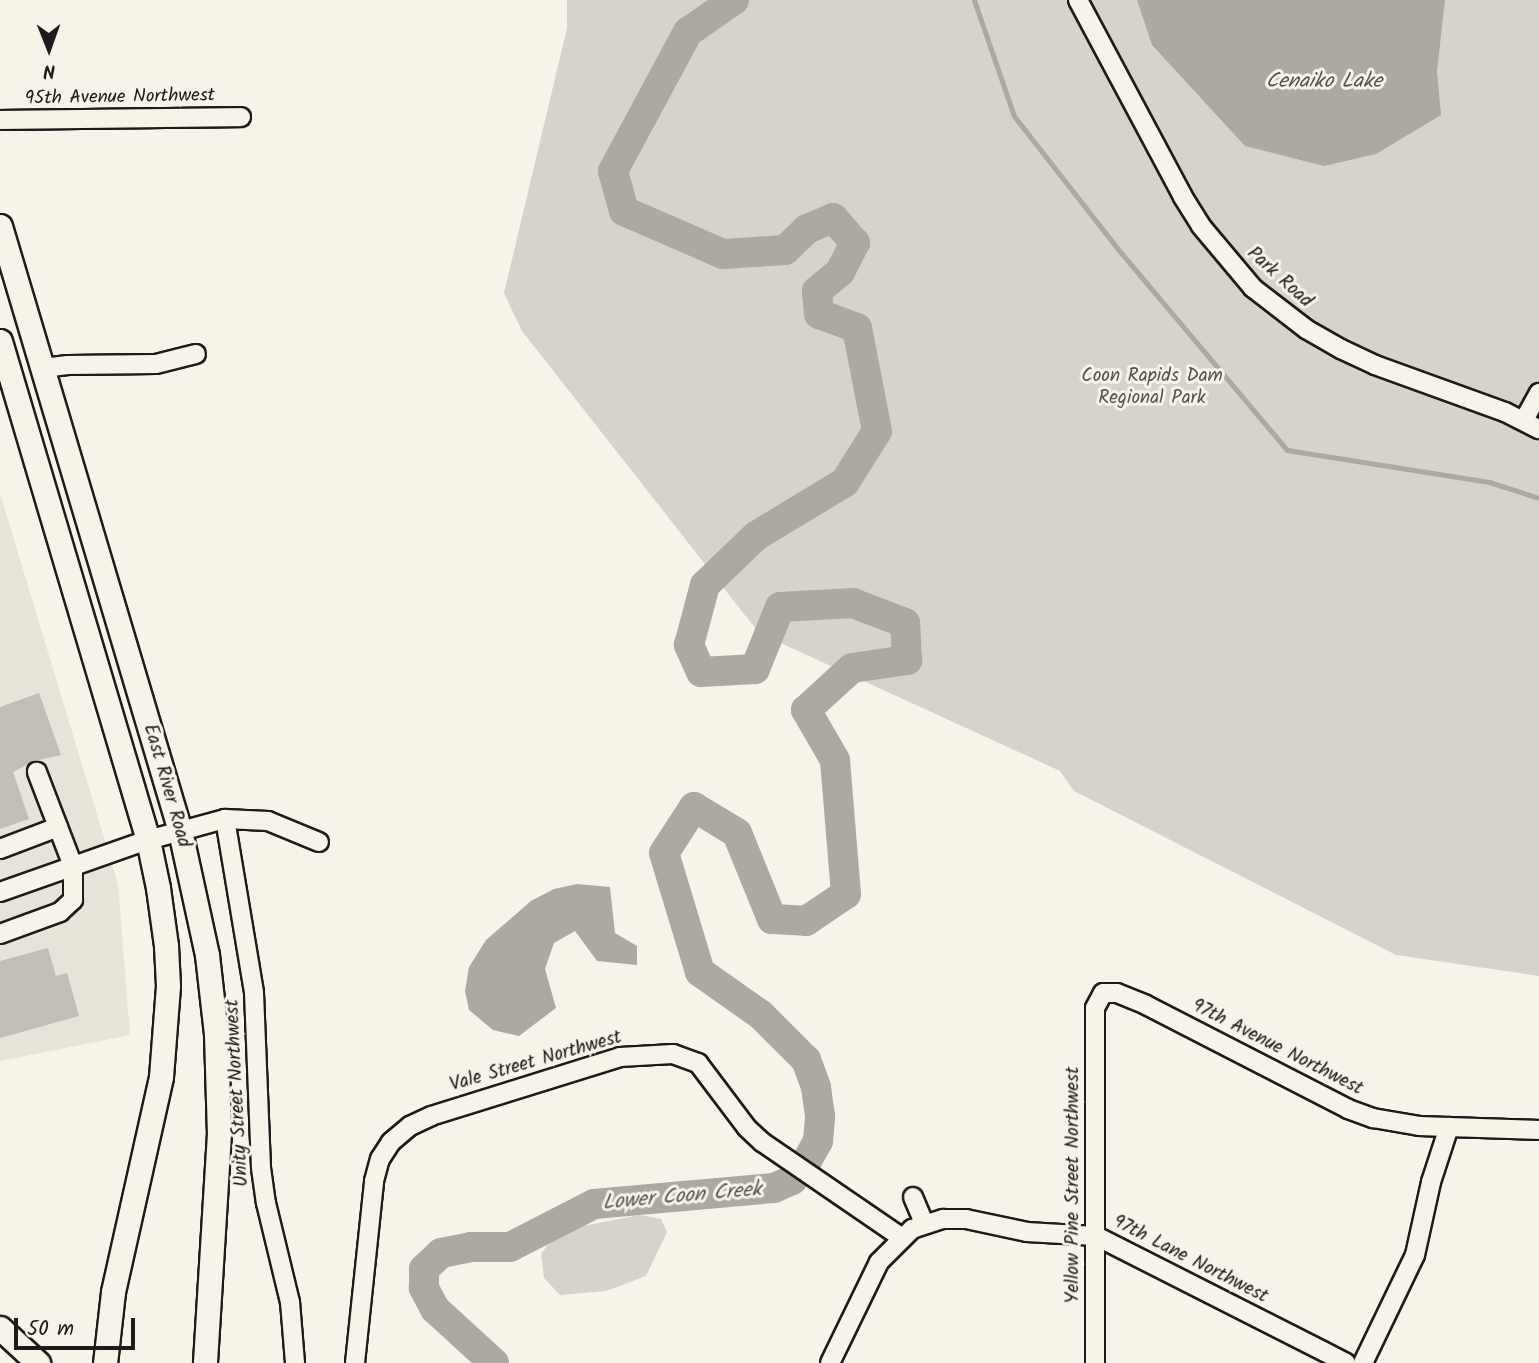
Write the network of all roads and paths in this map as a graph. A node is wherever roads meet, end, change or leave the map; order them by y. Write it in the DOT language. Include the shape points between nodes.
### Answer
graph roads {
  1 [pos="1078,0"];
  2 [pos="241,117"];
  3 [pos="0,120"];
  4 [pos="0,226"];
  5 [pos="4,252"];
  6 [pos="0,341"];
  7 [pos="196,354"];
  8 [pos="43,368"];
  9 [pos="1539,393"];
  10 [pos="1532,424"];
  11 [pos="37,772"];
  12 [pos="225,819"];
  13 [pos="58,827"];
  14 [pos="180,831"];
  15 [pos="148,840"];
  16 [pos="319,842"];
  17 [pos="0,849"];
  18 [pos="73,866"];
  19 [pos="0,892"];
  20 [pos="0,934"];
  21 [pos="1095,1008"];
  22 [pos="1449,1128"];
  23 [pos="1539,1130"];
  24 [pos="912,1198"];
  25 [pos="924,1223"];
  26 [pos="1096,1236"];
  27 [pos="901,1237"];
  28 [pos="0,1328"];
  29 [pos="38,1363"];
  30 [pos="105,1363"];
  31 [pos="205,1363"];
  32 [pos="295,1363"];
  33 [pos="355,1363"];
  34 [pos="830,1363"];
  35 [pos="1095,1363"];
  36 [pos="1346,1363"];
  37 [pos="1363,1363"];
  1 -- 10 [label="street, Park Road" via="1183,197 1253,288 1306,329 1341,349"];
  2 -- 3 [label="street, 95th Avenue Northwest"];
  4 -- 5 [label="main road, East River Road"];
  5 -- 8 [label="main road, East River Road"];
  6 -- 15 [label="main road, East River Road"];
  7 -- 8 [label="street" via="156,365"];
  8 -- 14 [label="main road, East River Road"];
  9 -- 10 [label="street"];
  11 -- 13 [label="street"];
  12 -- 14 [label="street"];
  12 -- 16 [label="street" via="268,821"];
  12 -- 32 [label="street, Unity Street Northwest" via="254,993 261,1168 290,1302"];
  13 -- 17 [label="street"];
  13 -- 18 [label="street"];
  14 -- 15 [label="street"];
  14 -- 31 [label="main road, East River Road" via="207,955 219,1086"];
  15 -- 18 [label="street"];
  15 -- 30 [label="main road, East River Road" via="166,946 166,1031 154,1120 113,1292"];
  18 -- 19 [label="street"];
  18 -- 20 [label="street" via="73,900 60,912"];
  21 -- 22 [label="street, 97th Avenue Northwest" via="1104,993 1117,993 1348,1109 1397,1124"];
  21 -- 26 [label="street, Yellow Pine Street Northwest"];
  22 -- 23 [label="street, 97th Avenue Northwest"];
  22 -- 37 [label="street" via="1415,1255"];
  24 -- 25 [label="street"];
  25 -- 26 [label="street, 97th Lane Northwest" via="965,1219 1027,1232"];
  25 -- 27 [label="street, 97th Lane Northwest"];
  26 -- 35 [label="street, Yellow Pine Street Northwest"];
  26 -- 36 [label="street, 97th Lane Northwest"];
  27 -- 33 [label="street, Vale Street Northwest" via="762,1142 698,1063 673,1054 645,1054 594,1064 431,1116 391,1142 374,1181"];
  27 -- 34 [label="street, 97th Lane Northwest" via="879,1262"];
  28 -- 29 [label="main road"];
}
